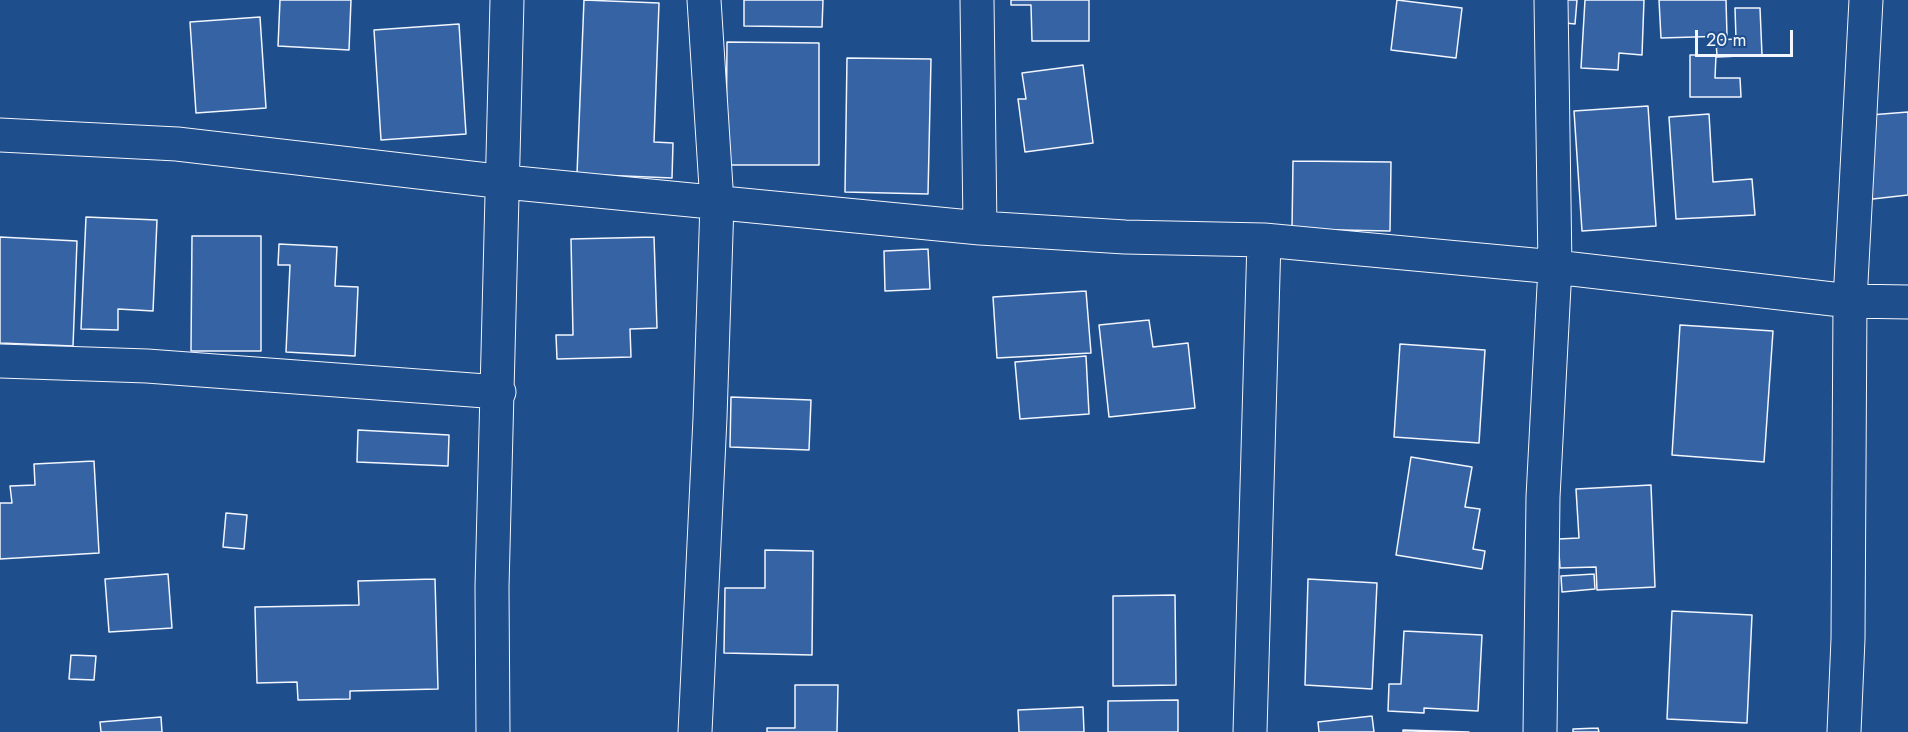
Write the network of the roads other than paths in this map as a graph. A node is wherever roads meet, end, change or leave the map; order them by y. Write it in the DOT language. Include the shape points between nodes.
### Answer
graph roads {
  1 [pos="507,0"];
  2 [pos="704,0"];
  3 [pos="977,0"];
  4 [pos="1551,0"];
  5 [pos="1866,0"];
  6 [pos="0,135"];
  7 [pos="505,182"];
  8 [pos="717,203"];
  9 [pos="980,228"];
  10 [pos="1264,240"];
  11 [pos="1555,267"];
  12 [pos="1850,301"];
  13 [pos="1908,303"];
  14 [pos="0,360"];
  15 [pos="499,392"];
  16 [pos="493,732"];
  17 [pos="694,732"];
  18 [pos="1250,732"];
  19 [pos="1540,732"];
  20 [pos="1844,732"];
  1 -- 7 [label="street"];
  2 -- 8 [label="street"];
  3 -- 9 [label="street"];
  4 -- 11 [label="street"];
  5 -- 12 [label="street"];
  6 -- 7 [label="street" via="177,144"];
  7 -- 8 [label="street"];
  7 -- 15 [label="street"];
  8 -- 9 [label="street"];
  8 -- 17 [label="street"];
  9 -- 10 [label="street"];
  10 -- 11 [label="street"];
  10 -- 18 [label="street"];
  11 -- 12 [label="street"];
  11 -- 19 [label="street" via="1543,497"];
  12 -- 13 [label="street"];
  12 -- 20 [label="street"];
  14 -- 15 [label="street" via="147,366"];
  15 -- 16 [label="street" via="492,587"];
}
